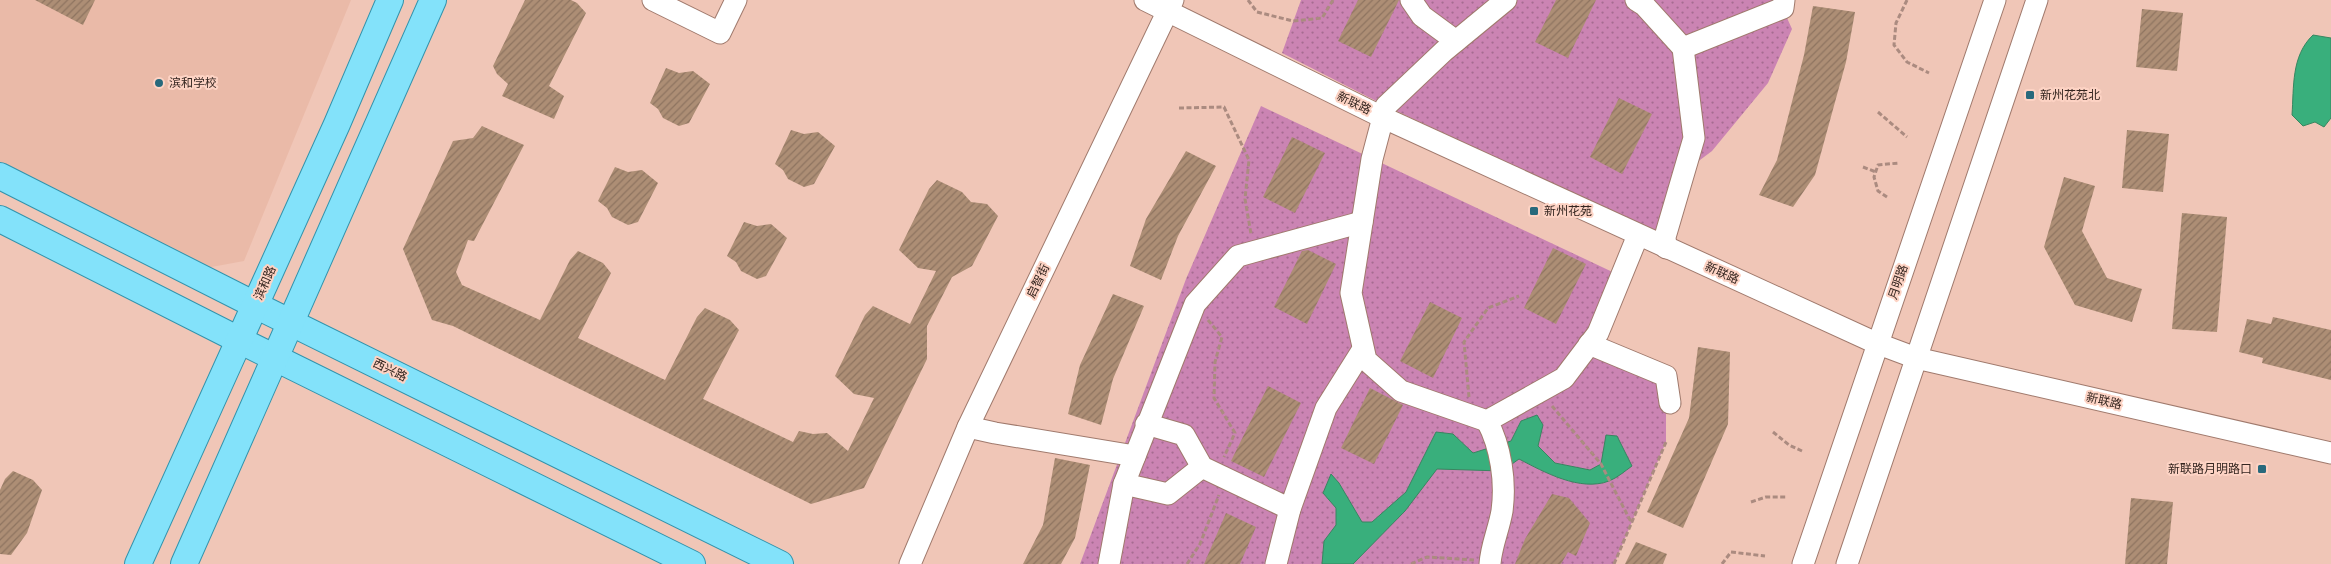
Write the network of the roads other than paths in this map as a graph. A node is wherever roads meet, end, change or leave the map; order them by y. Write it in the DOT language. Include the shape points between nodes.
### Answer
graph roads {
  1 [pos="390,0"];
  2 [pos="433,0"];
  3 [pos="653,0"];
  4 [pos="736,0"];
  5 [pos="1145,0"];
  6 [pos="1411,0"];
  7 [pos="1506,0"];
  8 [pos="1636,0"];
  9 [pos="1784,0"];
  10 [pos="1995,0"];
  11 [pos="2038,0"];
  12 [pos="1171,5"];
  13 [pos="1456,41"];
  14 [pos="1683,48"];
  15 [pos="1382,117"];
  16 [pos="0,176"];
  17 [pos="0,219"];
  18 [pos="1362,222"];
  19 [pos="1638,236"];
  20 [pos="1666,248"];
  21 [pos="255,305"];
  22 [pos="292,322"];
  23 [pos="239,340"];
  24 [pos="1876,343"];
  25 [pos="1589,344"];
  26 [pos="1364,349"];
  27 [pos="277,358"];
  28 [pos="1916,358"];
  29 [pos="1670,403"];
  30 [pos="1146,424"];
  31 [pos="1485,425"];
  32 [pos="968,426"];
  33 [pos="2331,452"];
  34 [pos="1135,456"];
  35 [pos="1215,473"];
  36 [pos="1124,484"];
  37 [pos="1290,509"];
  38 [pos="1490,562"];
  39 [pos="138,564"];
  40 [pos="184,564"];
  41 [pos="692,564"];
  42 [pos="780,564"];
  43 [pos="910,564"];
  44 [pos="1109,564"];
  45 [pos="1276,564"];
  46 [pos="1803,564"];
  47 [pos="1848,564"];
  1 -- 21 [label="main road, 滨和路"];
  2 -- 22 [label="main road"];
  3 -- 4 [label="street" via="720,33"];
  5 -- 12 [label="street, 新联路"];
  6 -- 13 [label="street" via="1422,16"];
  7 -- 13 [label="street"];
  8 -- 14 [label="street"];
  9 -- 14 [label="street" via="1783,8"];
  10 -- 24 [label="street, 月明路"];
  11 -- 28 [label="street"];
  12 -- 15 [label="street, 新联路"];
  12 -- 32 [label="street, 启智街"];
  13 -- 15 [label="street" via="1386,106"];
  14 -- 20 [label="street" via="1694,138 1665,237"];
  15 -- 18 [label="street"];
  15 -- 19 [label="street, 新联路"];
  16 -- 21 [label="main road, 西兴路"];
  17 -- 23 [label="main road"];
  18 -- 26 [label="street" via="1351,292"];
  18 -- 30 [label="street" via="1238,256 1195,304"];
  19 -- 20 [label="street, 新联路"];
  19 -- 25 [label="street" via="1598,332"];
  20 -- 24 [label="street, 新联路"];
  21 -- 22 [label="main road, 西兴路"];
  21 -- 23 [label="main road, 滨和路"];
  22 -- 27 [label="main road"];
  22 -- 42 [label="main road, 西兴路"];
  23 -- 27 [label="main road"];
  23 -- 39 [label="main road, 滨和路"];
  24 -- 28 [label="street, 新联路"];
  24 -- 46 [label="street, 月明路"];
  25 -- 29 [label="street" via="1666,376"];
  25 -- 31 [label="street" via="1564,378"];
  26 -- 31 [label="street" via="1366,360 1401,391"];
  26 -- 37 [label="street" via="1326,408"];
  27 -- 40 [label="main road"];
  27 -- 41 [label="main road"];
  28 -- 33 [label="street, 新联路"];
  28 -- 47 [label="street"];
  30 -- 34 [label="street"];
  30 -- 35 [label="street" via="1184,435"];
  31 -- 38 [label="street" via="1502,476 1502,511"];
  32 -- 34 [label="street" via="995,434"];
  32 -- 43 [label="street, 启智街"];
  34 -- 36 [label="street"];
  35 -- 36 [label="street" via="1168,494"];
  35 -- 37 [label="street"];
  36 -- 44 [label="street"];
  37 -- 45 [label="street"];
}
